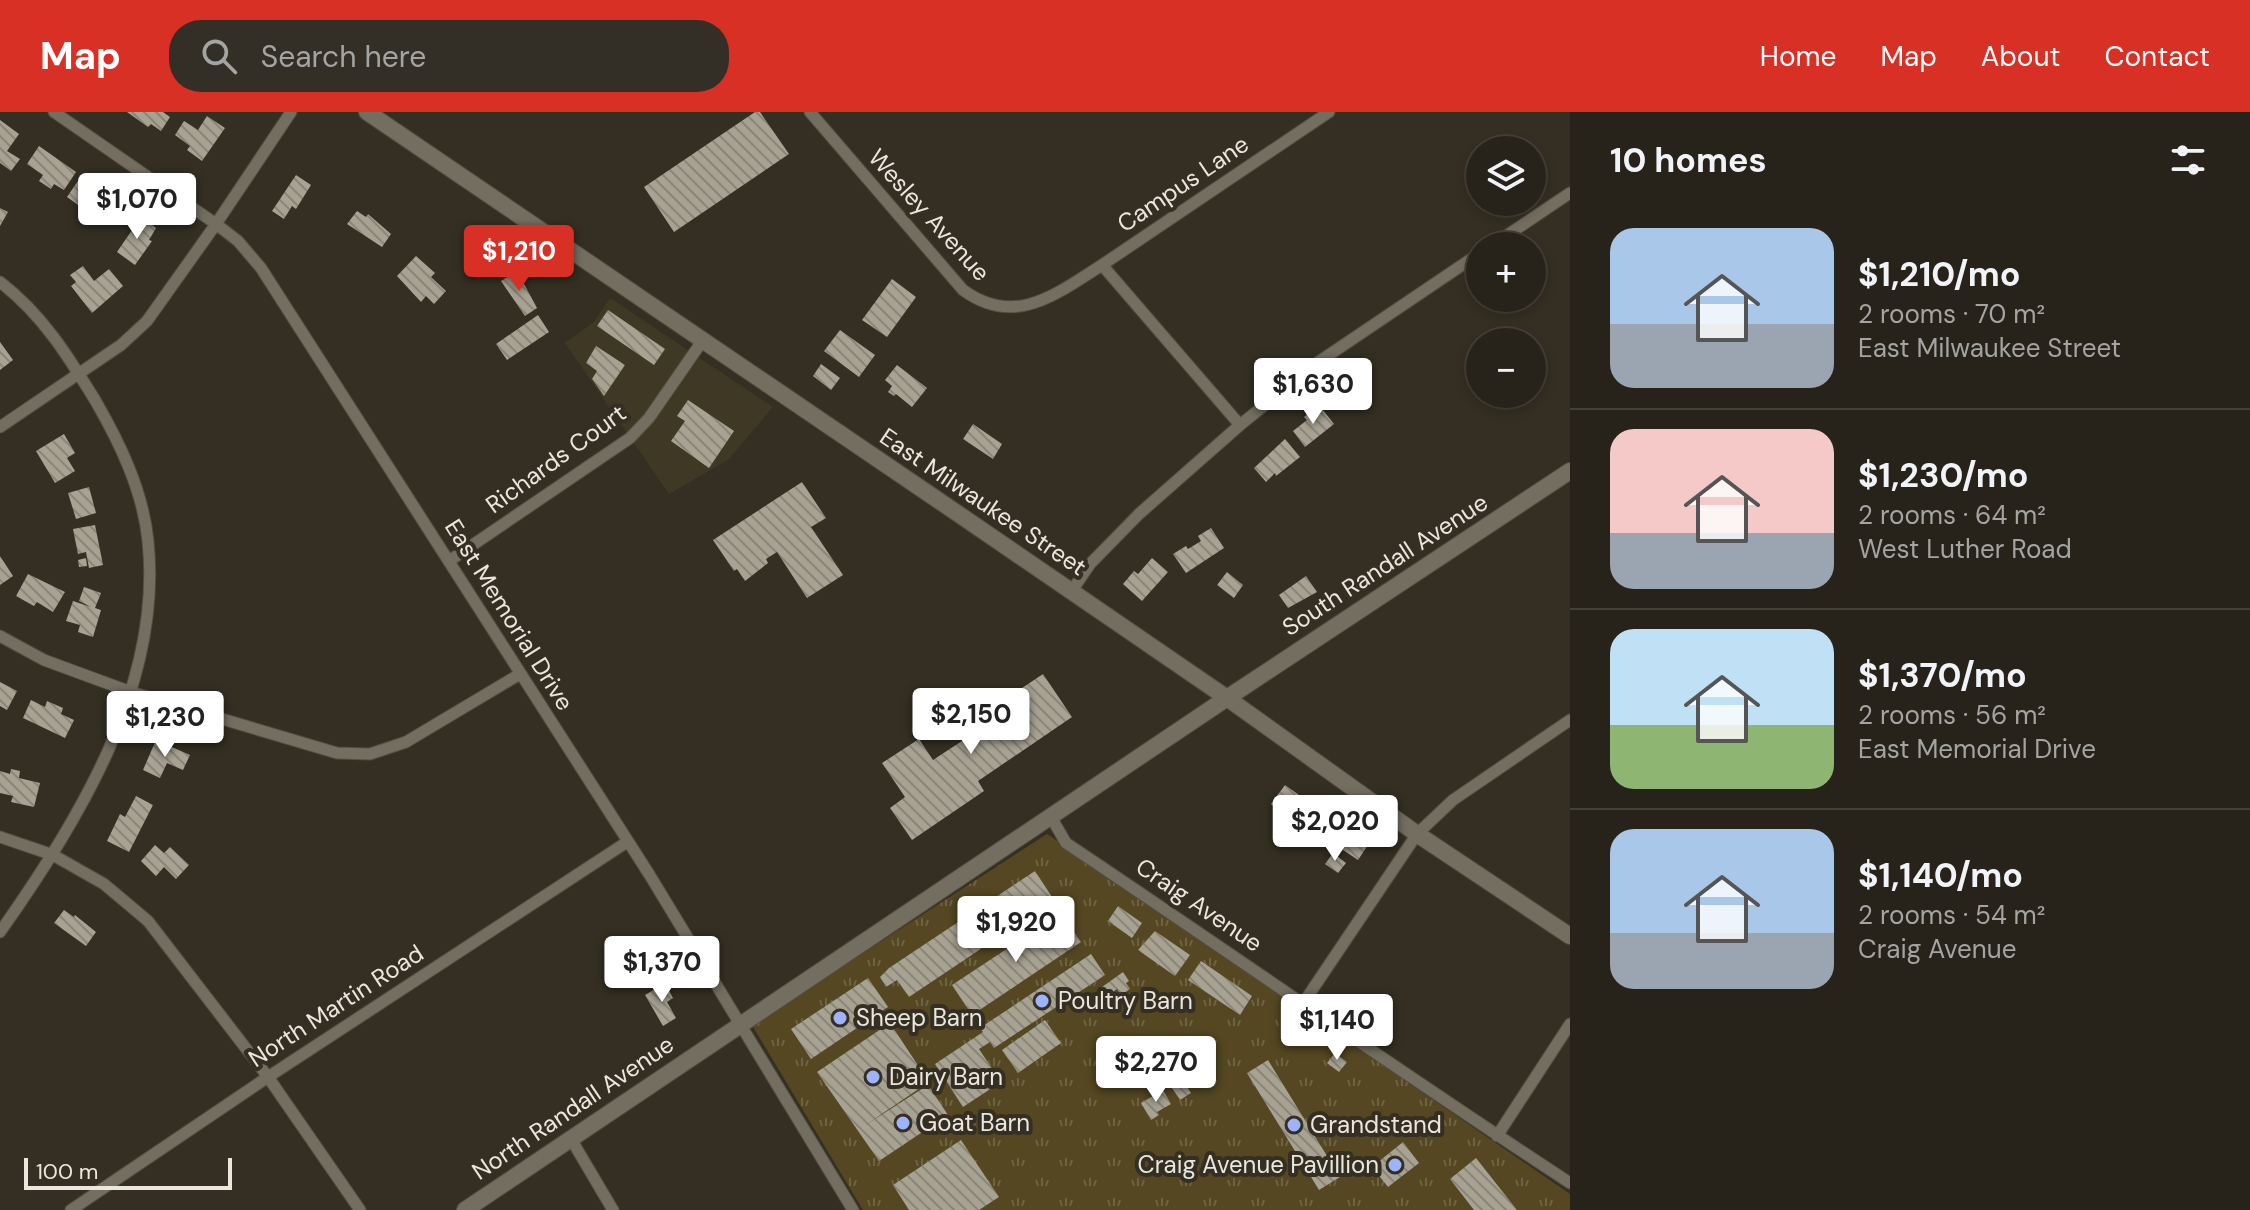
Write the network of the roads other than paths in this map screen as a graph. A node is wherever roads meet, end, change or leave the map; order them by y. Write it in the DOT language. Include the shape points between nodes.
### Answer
graph roads {
  1 [pos="54,112"];
  2 [pos="291,112"];
  3 [pos="367,112"];
  4 [pos="810,112"];
  5 [pos="1329,112"];
  6 [pos="1570,193"];
  7 [pos="216,224"];
  8 [pos="1512,232"];
  9 [pos="1466,262"];
  10 [pos="1102,265"];
  11 [pos="0,282"];
  12 [pos="703,340"];
  13 [pos="79,374"];
  14 [pos="1240,425"];
  15 [pos="0,427"];
  16 [pos="1570,471"];
  17 [pos="449,561"];
  18 [pos="1071,592"];
  19 [pos="0,636"];
  20 [pos="520,674"];
  21 [pos="131,692"];
  22 [pos="1227,698"];
  23 [pos="1570,720"];
  24 [pos="1051,817"];
  25 [pos="1417,834"];
  26 [pos="0,837"];
  27 [pos="627,842"];
  28 [pos="53,855"];
  29 [pos="0,932"];
  30 [pos="1570,936"];
  31 [pos="1304,1002"];
  32 [pos="740,1024"];
  33 [pos="1570,1024"];
  34 [pos="268,1077"];
  35 [pos="1497,1136"];
  36 [pos="571,1139"];
  37 [pos="1570,1183"];
  38 [pos="71,1210"];
  39 [pos="360,1210"];
  40 [pos="465,1210"];
  41 [pos="613,1210"];
  42 [pos="853,1210"];
  1 -- 7 [label="street, East Memorial Drive"];
  2 -- 7 [label="street"];
  3 -- 12 [label="main road, East Milwaukee Street"];
  4 -- 10 [label="street, Wesley Avenue" via="938,263 978,301 1022,308"];
  5 -- 10 [label="street, Campus Lane"];
  6 -- 8 [label="street"];
  7 -- 13 [label="street" via="147,321"];
  7 -- 17 [label="street, East Memorial Drive" via="261,268"];
  9 -- 14 [label="street" via="1314,365"];
  10 -- 14 [label="street"];
  11 -- 13 [label="street" via="30,307"];
  12 -- 17 [label="street, Richards Court" via="630,438"];
  12 -- 18 [label="main road, East Milwaukee Street"];
  13 -- 15 [label="street"];
  13 -- 21 [label="street" via="128,464 148,541 146,629"];
  14 -- 18 [label="street" via="1129,524"];
  16 -- 22 [label="main road, South Randall Avenue"];
  17 -- 20 [label="street, East Memorial Drive"];
  18 -- 22 [label="main road, East Milwaukee Street"];
  19 -- 21 [label="street" via="44,660"];
  20 -- 21 [label="street" via="406,742 370,754 302,744"];
  20 -- 27 [label="street, East Memorial Drive"];
  21 -- 28 [label="street" via="81,807"];
  22 -- 24 [label="main road, North Randall Avenue"];
  22 -- 25 [label="main road, East Milwaukee Street"];
  23 -- 25 [label="street" via="1453,800"];
  24 -- 31 [label="street, Craig Avenue" via="1066,843"];
  24 -- 32 [label="main road, North Randall Avenue"];
  25 -- 30 [label="main road, East Milwaukee Street"];
  25 -- 31 [label="street"];
  26 -- 28 [label="street"];
  27 -- 32 [label="street, East Memorial Drive"];
  27 -- 34 [label="street, North Martin Road"];
  28 -- 29 [label="street"];
  28 -- 34 [label="street" via="104,884 148,921"];
  31 -- 35 [label="street, Craig Avenue"];
  32 -- 36 [label="main road, North Randall Avenue"];
  32 -- 42 [label="street, East Memorial Drive"];
  33 -- 35 [label="street"];
  34 -- 38 [label="street, North Martin Road"];
  34 -- 39 [label="street"];
  35 -- 37 [label="street, Craig Avenue"];
  36 -- 40 [label="main road, North Randall Avenue"];
  36 -- 41 [label="street"];
}
